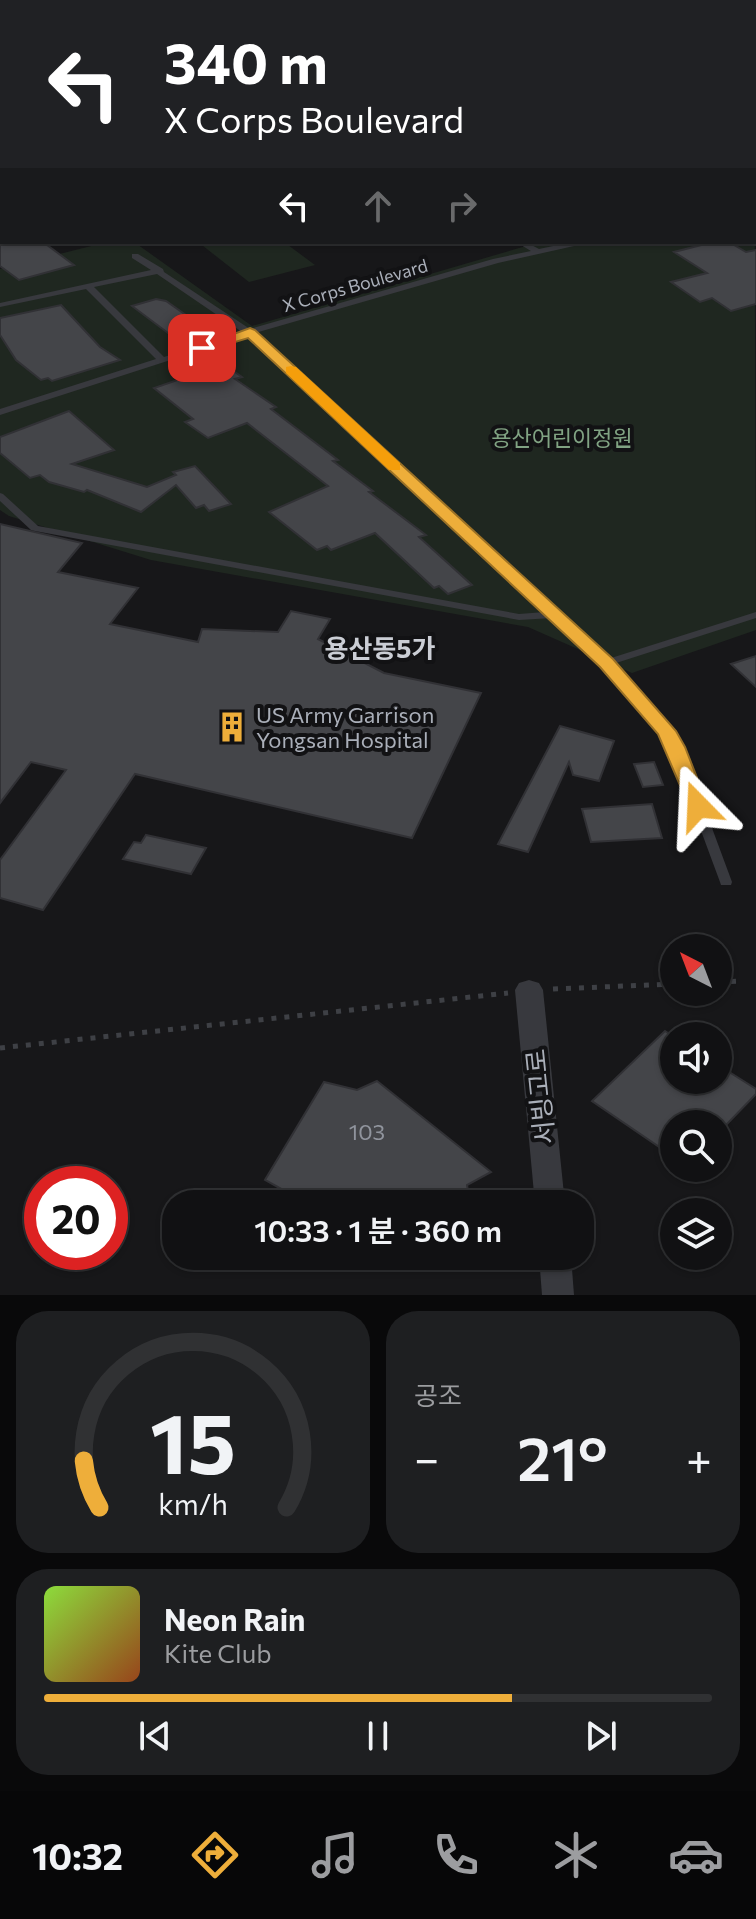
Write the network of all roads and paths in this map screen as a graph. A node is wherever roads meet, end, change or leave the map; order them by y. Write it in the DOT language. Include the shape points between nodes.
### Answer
graph roads {
  1 [pos="524,244"];
  2 [pos="574,244"];
  3 [pos="538,252"];
  4 [pos="135,256"];
  5 [pos="160,271"];
  6 [pos="88,286"];
  7 [pos="0,305"];
  8 [pos="250,333"];
  9 [pos="161,359"];
  10 [pos="0,412"];
  11 [pos="0,496"];
  12 [pos="554,615"];
  13 [pos="756,615"];
  14 [pos="606,663"];
  15 [pos="726,882"];
  16 [pos="732,981"];
  17 [pos="740,981"];
  18 [pos="660,985"];
  19 [pos="529,990"];
  20 [pos="0,1048"];
  21 [pos="549,1190"];
  22 [pos="556,1270"];
  23 [pos="558,1295"];
  1 -- 3 [label="lane"];
  2 -- 3 [label="lane, X Corps Boulevard"];
  3 -- 8 [label="lane, X Corps Boulevard"];
  4 -- 5 [label="lane"];
  5 -- 6 [label="lane"];
  5 -- 8 [label="lane"];
  6 -- 7 [label="lane"];
  6 -- 9 [label="lane"];
  8 -- 9 [label="lane, X Corps Boulevard"];
  8 -- 12 [label="lane"];
  9 -- 10 [label="lane, X Corps Boulevard"];
  11 -- 12 [label="lane" via="35,528 519,617"];
  12 -- 14 [label="lane"];
  13 -- 14 [label="lane"];
  14 -- 15 [label="lane" via="676,747"];
  16 -- 17 [label="path"];
  18 -- 19 [label="path"];
  19 -- 20 [label="path"];
  19 -- 21 [label="street, 서빙고로"];
  22 -- 23 [label="street"];
}
